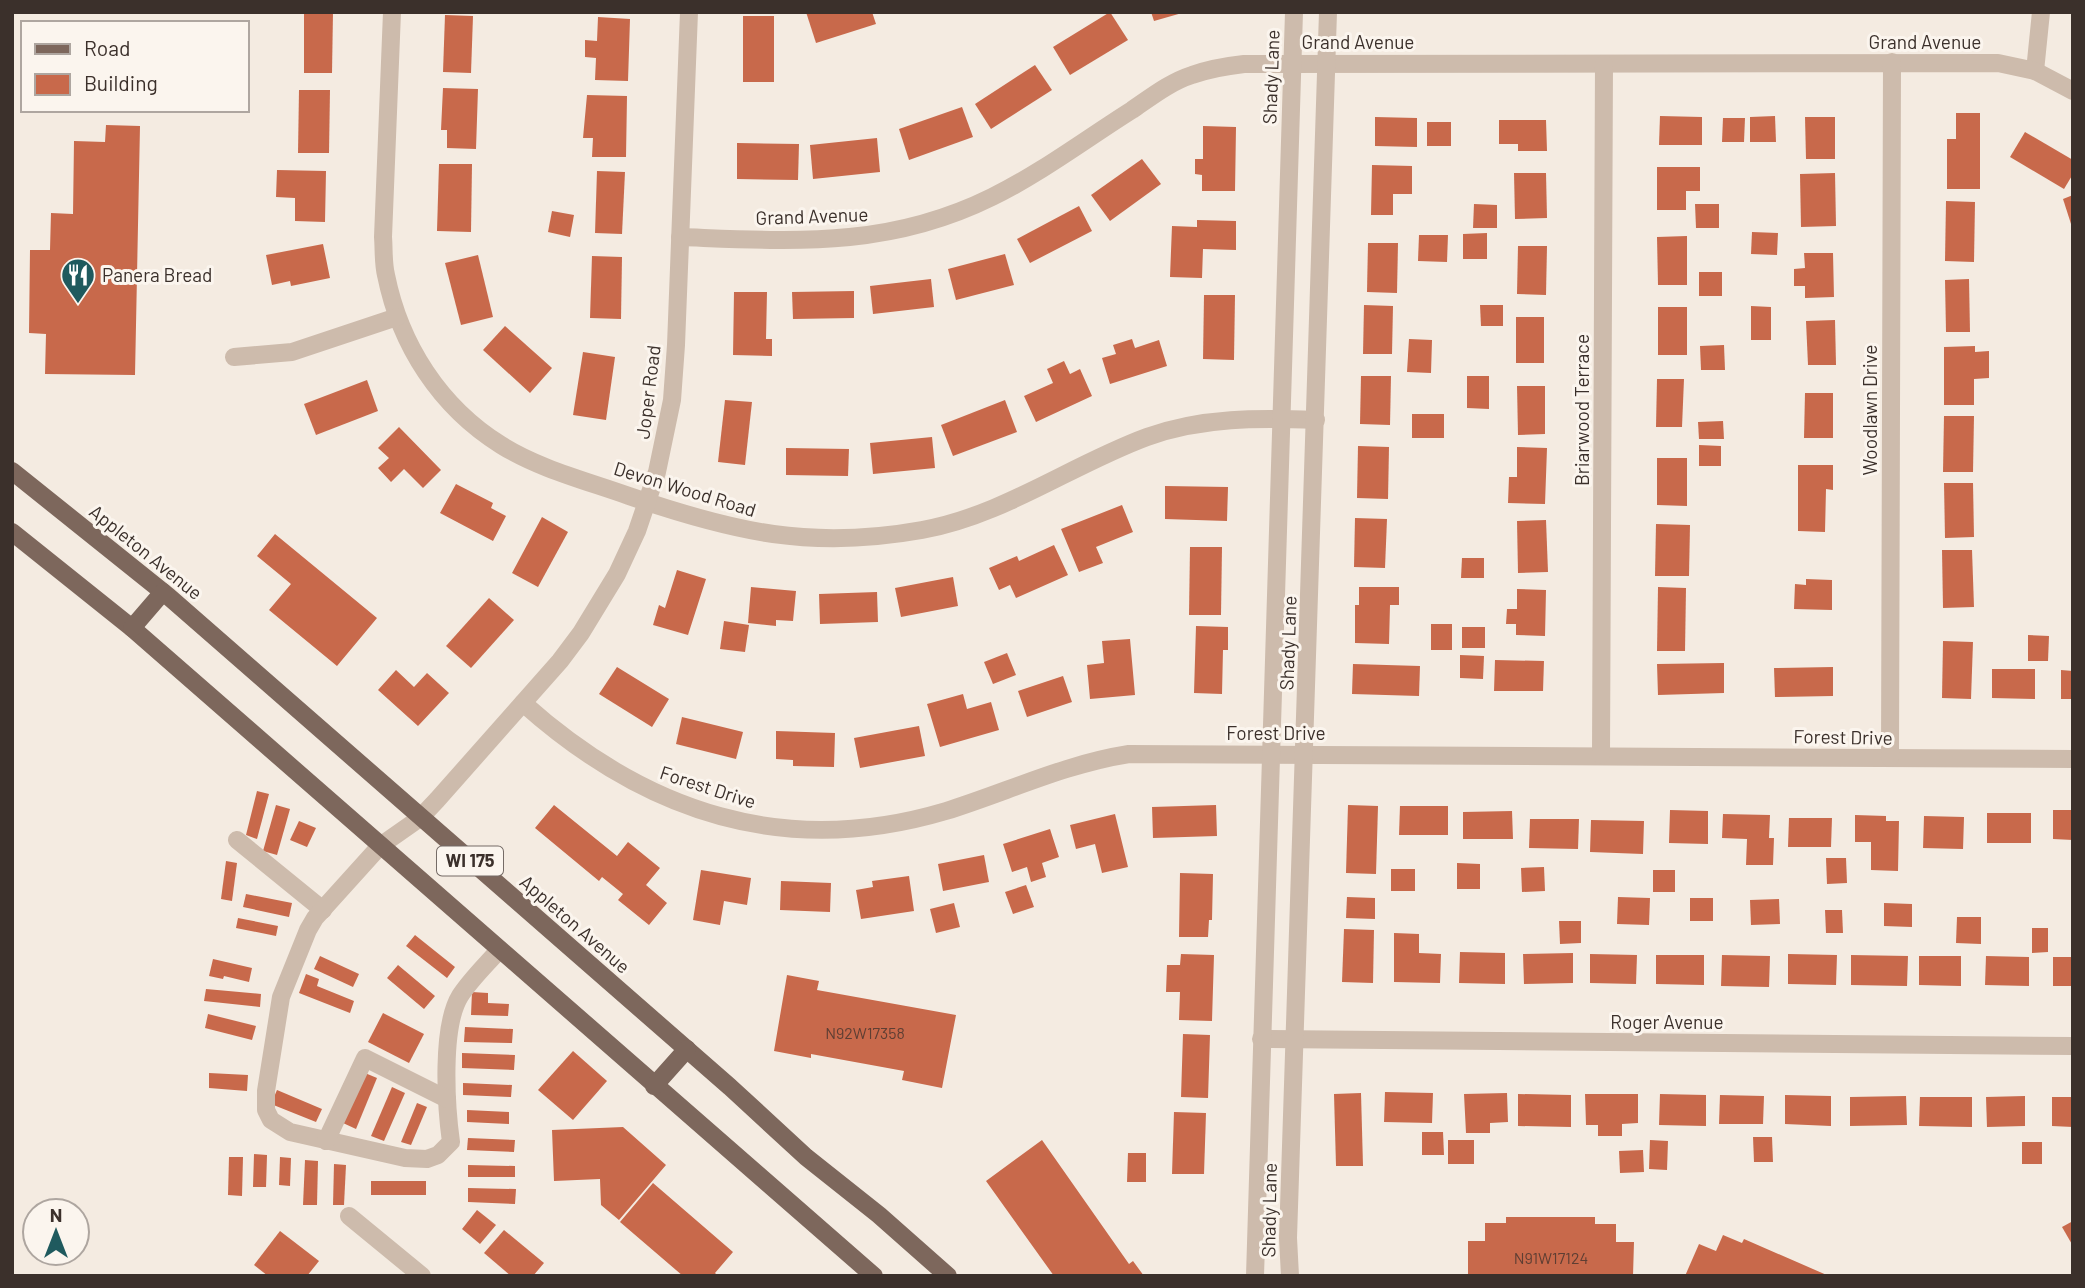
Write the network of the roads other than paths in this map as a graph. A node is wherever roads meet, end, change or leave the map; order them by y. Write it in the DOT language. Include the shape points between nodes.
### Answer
graph roads {
  1 [pos="392,12"];
  2 [pos="689,12"];
  3 [pos="1294,12"];
  4 [pos="1328,12"];
  5 [pos="2041,12"];
  6 [pos="1892,62"];
  7 [pos="1327,63"];
  8 [pos="1291,64"];
  9 [pos="1604,64"];
  10 [pos="2035,71"];
  11 [pos="2073,91"];
  12 [pos="680,237"];
  13 [pos="397,317"];
  14 [pos="234,357"];
  15 [pos="1281,418"];
  16 [pos="1316,420"];
  17 [pos="12,471"];
  18 [pos="646,502"];
  19 [pos="12,533"];
  20 [pos="163,592"];
  21 [pos="132,628"];
  22 [pos="523,703"];
  23 [pos="1271,754"];
  24 [pos="1305,754"];
  25 [pos="1601,755"];
  26 [pos="1890,758"];
  27 [pos="2073,759"];
  28 [pos="420,818"];
  29 [pos="237,840"];
  30 [pos="380,846"];
  31 [pos="323,910"];
  32 [pos="499,950"];
  33 [pos="1261,1039"];
  34 [pos="1295,1040"];
  35 [pos="2073,1046"];
  36 [pos="687,1049"];
  37 [pos="654,1086"];
  38 [pos="447,1099"];
  39 [pos="326,1141"];
  40 [pos="349,1216"];
  41 [pos="422,1276"];
  42 [pos="874,1276"];
  43 [pos="948,1276"];
  44 [pos="1255,1276"];
  45 [pos="1290,1276"];
  1 -- 13 [label="street, Devon Wood Road" via="383,237 385,274"];
  2 -- 12 [label="street, Joper Road"];
  3 -- 8 [label="street, Shady Lane"];
  4 -- 7 [label="street, Shady Lane"];
  5 -- 10 [label="street"];
  6 -- 9 [label="street, Grand Avenue"];
  6 -- 10 [label="street, Grand Avenue" via="1998,63"];
  6 -- 26 [label="street, Woodlawn Drive"];
  7 -- 8 [label="street, Grand Avenue"];
  7 -- 9 [label="street, Grand Avenue"];
  7 -- 16 [label="street, Shady Lane"];
  8 -- 12 [label="street, Grand Avenue" via="1244,64 1190,75 990,198 893,232 807,241"];
  8 -- 15 [label="street, Shady Lane"];
  9 -- 25 [label="street, Briarwood Terrace"];
  10 -- 11 [label="street, Grand Avenue"];
  12 -- 18 [label="street, Joper Road" via="672,400"];
  13 -- 14 [label="street" via="292,352"];
  13 -- 18 [label="street, Devon Wood Road" via="427,375 470,422 500,445"];
  15 -- 16 [label="street, Devon Wood Road"];
  15 -- 18 [label="street, Devon Wood Road" via="1191,424 1146,437 977,514 925,530 865,539 764,535"];
  15 -- 23 [label="street, Shady Lane"];
  16 -- 24 [label="street, Shady Lane"];
  17 -- 20 [label="main road, Appleton Avenue / WI 175"];
  18 -- 22 [label="street, Joper Road" via="632,542 599,605"];
  19 -- 21 [label="main road, WI 175"];
  20 -- 21 [label="main road"];
  20 -- 28 [label="main road, Appleton Avenue / WI 175"];
  21 -- 30 [label="main road, WI 175"];
  22 -- 23 [label="street, Forest Drive" via="609,769 643,788 717,816 800,830 865,828 912,820 1104,758"];
  22 -- 28 [label="street, Joper Road"];
  23 -- 24 [label="street, Forest Drive"];
  23 -- 33 [label="street, Shady Lane"];
  24 -- 25 [label="street, Forest Drive"];
  24 -- 34 [label="street, Shady Lane"];
  25 -- 26 [label="street, Forest Drive"];
  26 -- 27 [label="street, Forest Drive"];
  28 -- 30 [label="street, Joper Road"];
  28 -- 36 [label="main road, Appleton Avenue / WI 175"];
  29 -- 31 [label="street"];
  30 -- 31 [label="street, Joper Road"];
  30 -- 32 [label="main road, WI 175"];
  31 -- 39 [label="street, Joper Road" via="308,930 281,997 266,1110 271,1120 290,1132"];
  32 -- 37 [label="main road, WI 175"];
  32 -- 38 [label="street" via="454,1010"];
  33 -- 34 [label="street, Roger Avenue"];
  33 -- 44 [label="street, Shady Lane"];
  34 -- 35 [label="street, Roger Avenue"];
  34 -- 45 [label="street, Shady Lane"];
  36 -- 37 [label="main road"];
  36 -- 43 [label="main road, Appleton Avenue / WI 175"];
  37 -- 42 [label="main road, WI 175"];
  38 -- 39 [label="street" via="451,1142 427,1159"];
  38 -- 39 [label="street" via="365,1058"];
  40 -- 41 [label="street"];
}
